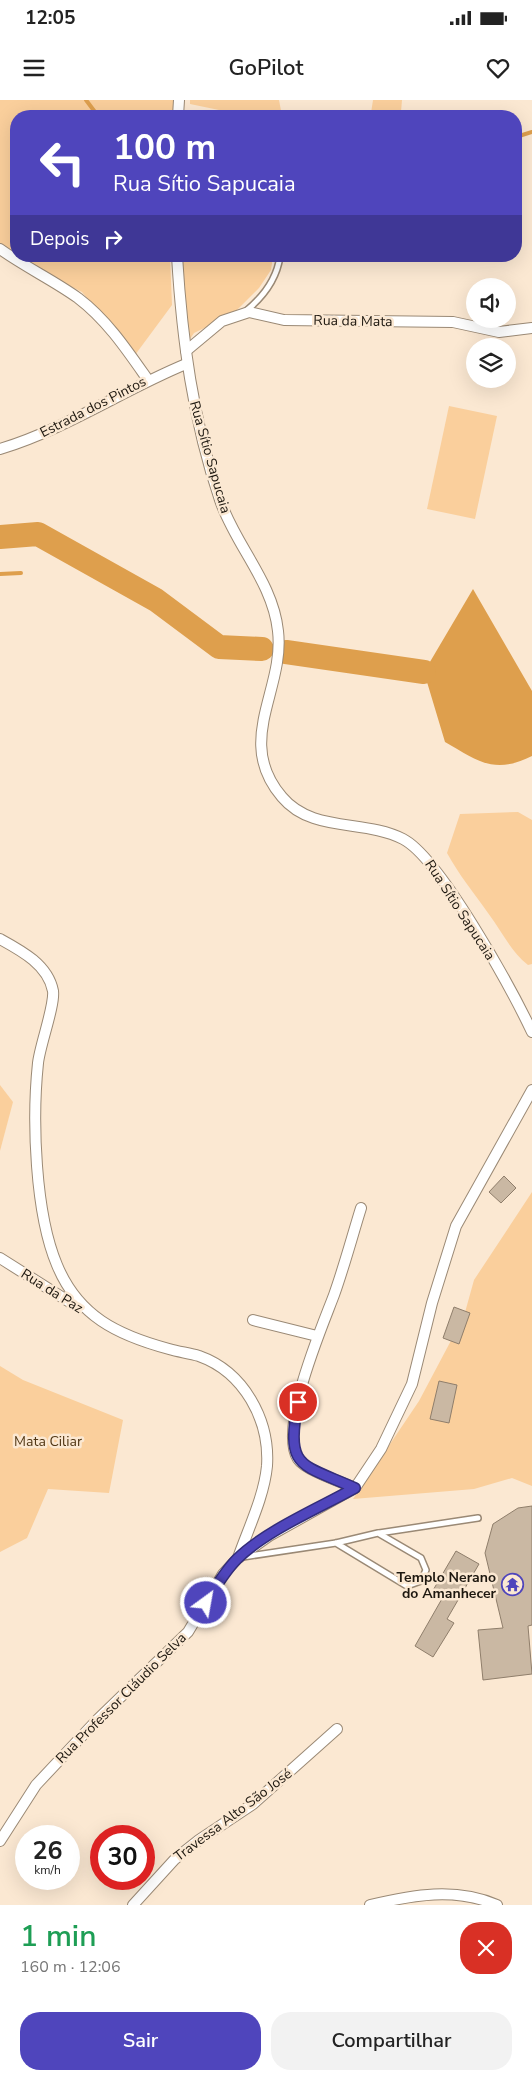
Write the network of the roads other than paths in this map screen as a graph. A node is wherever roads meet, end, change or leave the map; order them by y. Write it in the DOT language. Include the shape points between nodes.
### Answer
graph roads {
  1 [pos="19,262"];
  2 [pos="178,262"];
  3 [pos="280,262"];
  4 [pos="242,315"];
  5 [pos="532,328"];
  6 [pos="186,351"];
  7 [pos="186,364"];
  8 [pos="148,380"];
  9 [pos="0,449"];
  10 [pos="0,939"];
  11 [pos="532,1032"];
  12 [pos="532,1090"];
  13 [pos="361,1208"];
  14 [pos="0,1258"];
  15 [pos="253,1320"];
  16 [pos="104,1323"];
  17 [pos="317,1336"];
  18 [pos="355,1488"];
  19 [pos="478,1518"];
  20 [pos="378,1533"];
  21 [pos="336,1543"];
  22 [pos="238,1558"];
  23 [pos="337,1729"];
  24 [pos="0,1841"];
  25 [pos="133,1905"];
  26 [pos="370,1905"];
  27 [pos="497,1905"];
  1 -- 8 [label="street" via="77,297 97,314 118,337"];
  2 -- 6 [label="street"];
  3 -- 4 [label="lane" via="269,286"];
  4 -- 5 [label="street, Rua da Mata" via="249,312 284,320 453,322 499,332"];
  4 -- 6 [label="street, Rua da Mata" via="222,322"];
  6 -- 7 [label="street"];
  7 -- 8 [label="street, Estrada dos Pintos"];
  7 -- 11 [label="street, Rua Sítio Sapucaia" via="220,501 233,531 262,578 274,608 278,632 277,662 260,733 262,757 269,778 296,811 317,820 388,832 420,851 464,914"];
  8 -- 9 [label="street, Estrada dos Pintos" via="65,424"];
  10 -- 16 [label="street" via="36,962 48,978 53,993 38,1064 36,1133 40,1190 48,1236 65,1283 79,1304"];
  12 -- 18 [label="street, Rua Professor Cláudio Selva" via="456,1226 412,1384 381,1449"];
  13 -- 17 [label="street" via="334,1296"];
  14 -- 16 [label="street, Rua da Paz"];
  15 -- 17 [label="street"];
  16 -- 22 [label="street" via="220,1366 249,1395 260,1418 266,1442 267,1467"];
  17 -- 18 [label="street" via="301,1386 293,1446 305,1465"];
  18 -- 22 [label="street, Rua Professor Cláudio Selva" via="269,1536"];
  19 -- 20 [label="lane"];
  20 -- 21 [label="lane"];
  20 -- 21 [label="lane" via="421,1558 426,1570 421,1581 407,1586"];
  21 -- 22 [label="lane"];
  22 -- 24 [label="street, Rua Professor Cláudio Selva" via="224,1574 188,1632 98,1719 36,1785"];
  23 -- 25 [label="street, Travessa Alto São José" via="253,1804 174,1859"];
  26 -- 27 [label="street" via="442,1893 479,1897"];
}
